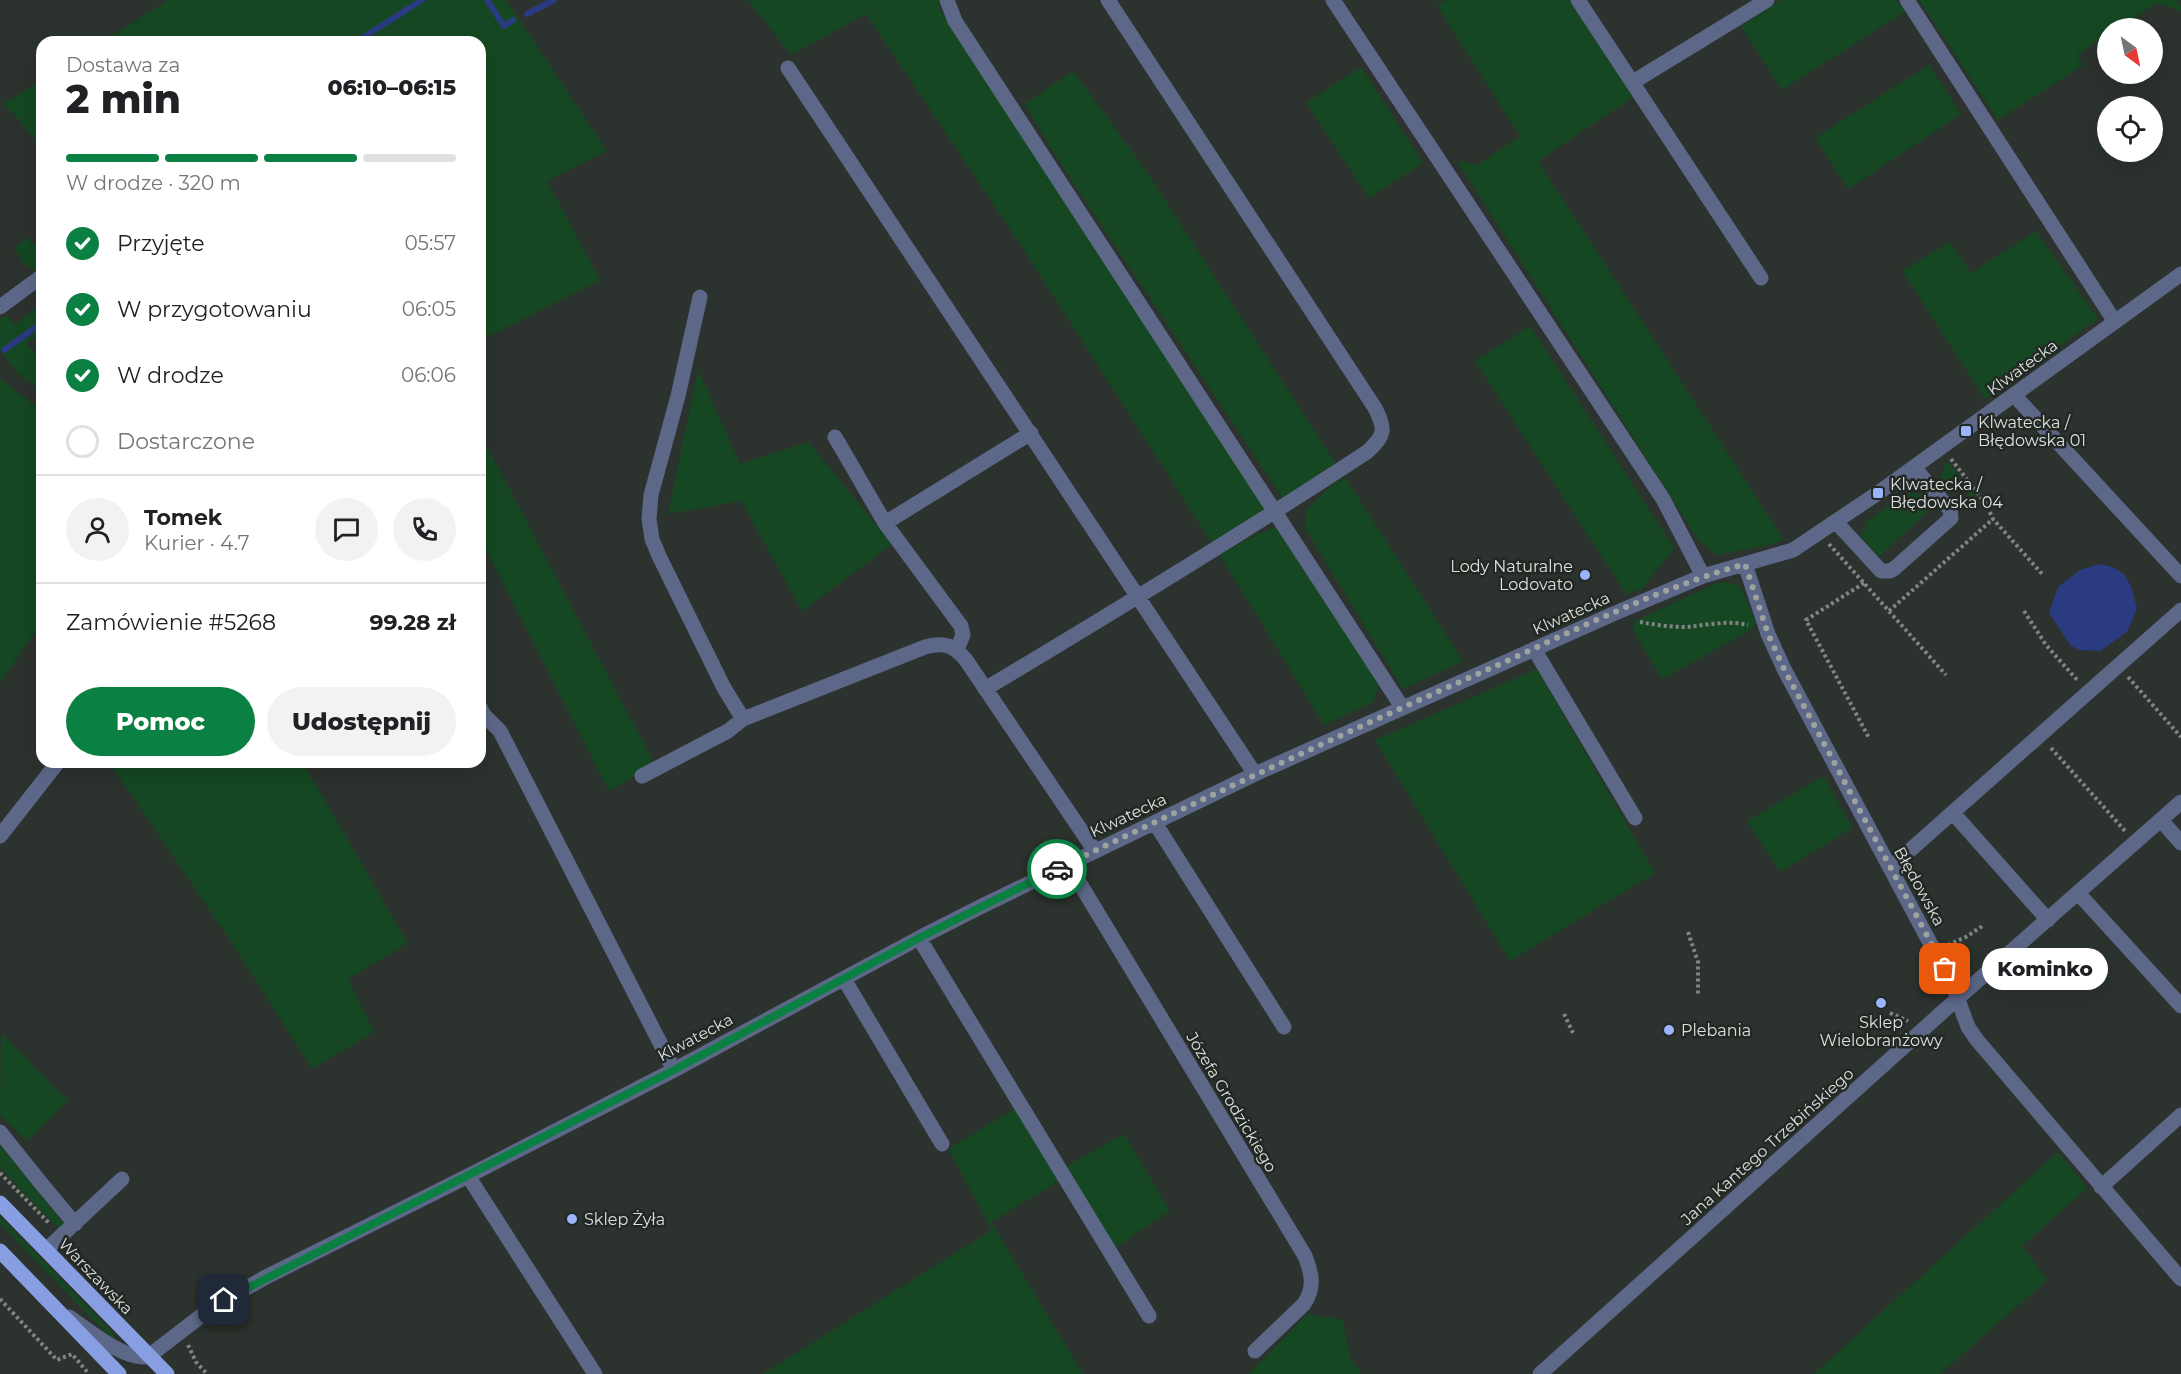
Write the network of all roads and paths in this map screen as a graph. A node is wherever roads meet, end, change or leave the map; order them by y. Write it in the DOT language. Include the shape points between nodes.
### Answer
graph roads {
  1 [pos="947,0"];
  2 [pos="1108,0"];
  3 [pos="1333,0"];
  4 [pos="1578,0"];
  5 [pos="1767,0"];
  6 [pos="1907,0"];
  7 [pos="788,68"];
  8 [pos="1633,81"];
  9 [pos="2181,274"];
  10 [pos="1761,278"];
  11 [pos="36,280"];
  12 [pos="700,297"];
  13 [pos="0,307"];
  14 [pos="2115,322"];
  15 [pos="2014,395"];
  16 [pos="1031,433"];
  17 [pos="835,437"];
  18 [pos="1951,459"];
  19 [pos="1914,467"];
  20 [pos="1276,512"];
  21 [pos="1993,519"];
  22 [pos="1836,522"];
  23 [pos="885,523"];
  24 [pos="1819,534"];
  25 [pos="1745,564"];
  26 [pos="2043,574"];
  27 [pos="1703,576"];
  28 [pos="2181,576"];
  29 [pos="1864,583"];
  30 [pos="1139,597"];
  31 [pos="2181,610"];
  32 [pos="1889,611"];
  33 [pos="2024,611"];
  34 [pos="1613,614"];
  35 [pos="1768,634"];
  36 [pos="1534,649"];
  37 [pos="957,650"];
  38 [pos="2119,667"];
  39 [pos="1946,675"];
  40 [pos="985,689"];
  41 [pos="2088,694"];
  42 [pos="1402,707"];
  43 [pos="486,717"];
  44 [pos="743,719"];
  45 [pos="2040,736"];
  46 [pos="2181,737"];
  47 [pos="1869,738"];
  48 [pos="53,768"];
  49 [pos="1255,774"];
  50 [pos="642,776"];
  51 [pos="2181,802"];
  52 [pos="1953,813"];
  53 [pos="1635,818"];
  54 [pos="2161,820"];
  55 [pos="1155,823"];
  56 [pos="2127,833"];
  57 [pos="0,836"];
  58 [pos="2181,843"];
  59 [pos="1095,851"];
  60 [pos="1068,864"];
  61 [pos="1890,868"];
  62 [pos="2078,893"];
  63 [pos="2048,920"];
  64 [pos="1984,925"];
  65 [pos="1688,932"];
  66 [pos="919,938"];
  67 [pos="1935,950"];
  68 [pos="844,978"];
  69 [pos="1698,995"];
  70 [pos="1958,998"];
  71 [pos="2181,1006"];
  72 [pos="1564,1014"];
  73 [pos="1284,1027"];
  74 [pos="1574,1035"];
  75 [pos="674,1070"];
  76 [pos="2181,1115"];
  77 [pos="0,1132"];
  78 [pos="942,1144"];
  79 [pos="0,1173"];
  80 [pos="468,1176"];
  81 [pos="122,1179"];
  82 [pos="2101,1187"];
  83 [pos="0,1203"];
  84 [pos="75,1224"];
  85 [pos="61,1236"];
  86 [pos="46,1250"];
  87 [pos="0,1251"];
  88 [pos="2181,1279"];
  89 [pos="0,1299"];
  90 [pos="54,1307"];
  91 [pos="1149,1316"];
  92 [pos="185,1339"];
  93 [pos="1254,1351"];
  94 [pos="149,1356"];
  95 [pos="89,1374"];
  96 [pos="119,1374"];
  97 [pos="167,1374"];
  98 [pos="207,1374"];
  99 [pos="594,1374"];
  100 [pos="1540,1374"];
  1 -- 20 [label="street" via="955,21"];
  2 -- 20 [label="street" via="1381,420 1383,432 1367,452"];
  3 -- 27 [label="street" via="1663,499"];
  4 -- 8 [label="street"];
  5 -- 8 [label="street"];
  6 -- 14 [label="street"];
  7 -- 16 [label="street"];
  8 -- 10 [label="street"];
  9 -- 14 [label="street, Klwatecka"];
  11 -- 13 [label="street"];
  12 -- 44 [label="street" via="651,495 649,519 659,556"];
  14 -- 15 [label="street, Klwatecka"];
  15 -- 19 [label="street, Klwatecka"];
  15 -- 28 [label="street"];
  16 -- 23 [label="street"];
  16 -- 30 [label="street"];
  17 -- 23 [label="street"];
  18 -- 21 [label="path"];
  19 -- 22 [label="street, Klwatecka"];
  19 -- 22 [label="street" via="1950,510 1951,518 1895,568 1885,572 1878,568"];
  20 -- 30 [label="street"];
  20 -- 42 [label="street"];
  21 -- 26 [label="path"];
  21 -- 32 [label="path"];
  22 -- 24 [label="street, Klwatecka"];
  23 -- 37 [label="street" via="961,626 963,635"];
  24 -- 25 [label="street, Klwatecka" via="1793,550"];
  24 -- 29 [label="path"];
  25 -- 27 [label="street, Klwatecka"];
  25 -- 35 [label="street, Błędowska"];
  27 -- 34 [label="street, Klwatecka"];
  29 -- 32 [label="path"];
  29 -- 47 [label="path" via="1806,620"];
  30 -- 40 [label="street"];
  30 -- 49 [label="street"];
  31 -- 38 [label="street"];
  32 -- 39 [label="path"];
  33 -- 41 [label="path" via="2046,645"];
  34 -- 35 [label="path" via="1662,626 1739,622"];
  34 -- 36 [label="street, Klwatecka"];
  35 -- 61 [label="street, Błędowska"];
  36 -- 42 [label="street, Klwatecka"];
  36 -- 53 [label="street"];
  37 -- 40 [label="street"];
  37 -- 44 [label="street" via="947,644 925,646"];
  38 -- 41 [label="street"];
  38 -- 46 [label="path"];
  40 -- 59 [label="street"];
  41 -- 45 [label="street"];
  42 -- 49 [label="street, Klwatecka"];
  43 -- 75 [label="street" via="500,731"];
  44 -- 50 [label="street"];
  45 -- 52 [label="street"];
  45 -- 56 [label="path"];
  48 -- 57 [label="street"];
  49 -- 55 [label="street, Klwatecka"];
  51 -- 54 [label="street, Jana Kantego Trzebińskiego"];
  52 -- 61 [label="street"];
  52 -- 63 [label="street"];
  54 -- 58 [label="street"];
  54 -- 62 [label="street, Jana Kantego Trzebińskiego"];
  55 -- 59 [label="street, Klwatecka"];
  55 -- 73 [label="street"];
  59 -- 60 [label="street, Klwatecka"];
  60 -- 66 [label="street, Klwatecka"];
  60 -- 93 [label="street, Józefa Grodzickiego" via="1305,1256 1312,1283 1310,1295"];
  61 -- 67 [label="street, Błędowska"];
  62 -- 63 [label="street, Jana Kantego Trzebińskiego"];
  62 -- 71 [label="street"];
  63 -- 70 [label="street, Jana Kantego Trzebińskiego"];
  64 -- 67 [label="path"];
  65 -- 69 [label="path" via="1698,962"];
  66 -- 68 [label="street, Klwatecka"];
  66 -- 91 [label="street"];
  67 -- 70 [label="street, Błędowska"];
  68 -- 75 [label="street, Klwatecka"];
  68 -- 78 [label="street"];
  70 -- 82 [label="street, Błędowska" via="1977,1040"];
  70 -- 100 [label="street, Jana Kantego Trzebińskiego"];
  72 -- 74 [label="path"];
  75 -- 80 [label="street, Klwatecka"];
  76 -- 82 [label="street"];
  77 -- 84 [label="street"];
  79 -- 85 [label="path"];
  80 -- 94 [label="street, Klwatecka" via="238,1292"];
  80 -- 99 [label="street"];
  81 -- 84 [label="street"];
  82 -- 88 [label="street, Błędowska"];
  83 -- 86 [label="main road, Warszawska"];
  84 -- 85 [label="street"];
  85 -- 86 [label="street"];
  86 -- 94 [label="main road, Warszawska"];
  87 -- 90 [label="main road"];
  89 -- 95 [label="path" via="57,1360 72,1354"];
  90 -- 94 [label="street" via="124,1353"];
  90 -- 96 [label="main road"];
  92 -- 98 [label="path"];
  94 -- 97 [label="main road, Warszawska"];
}
